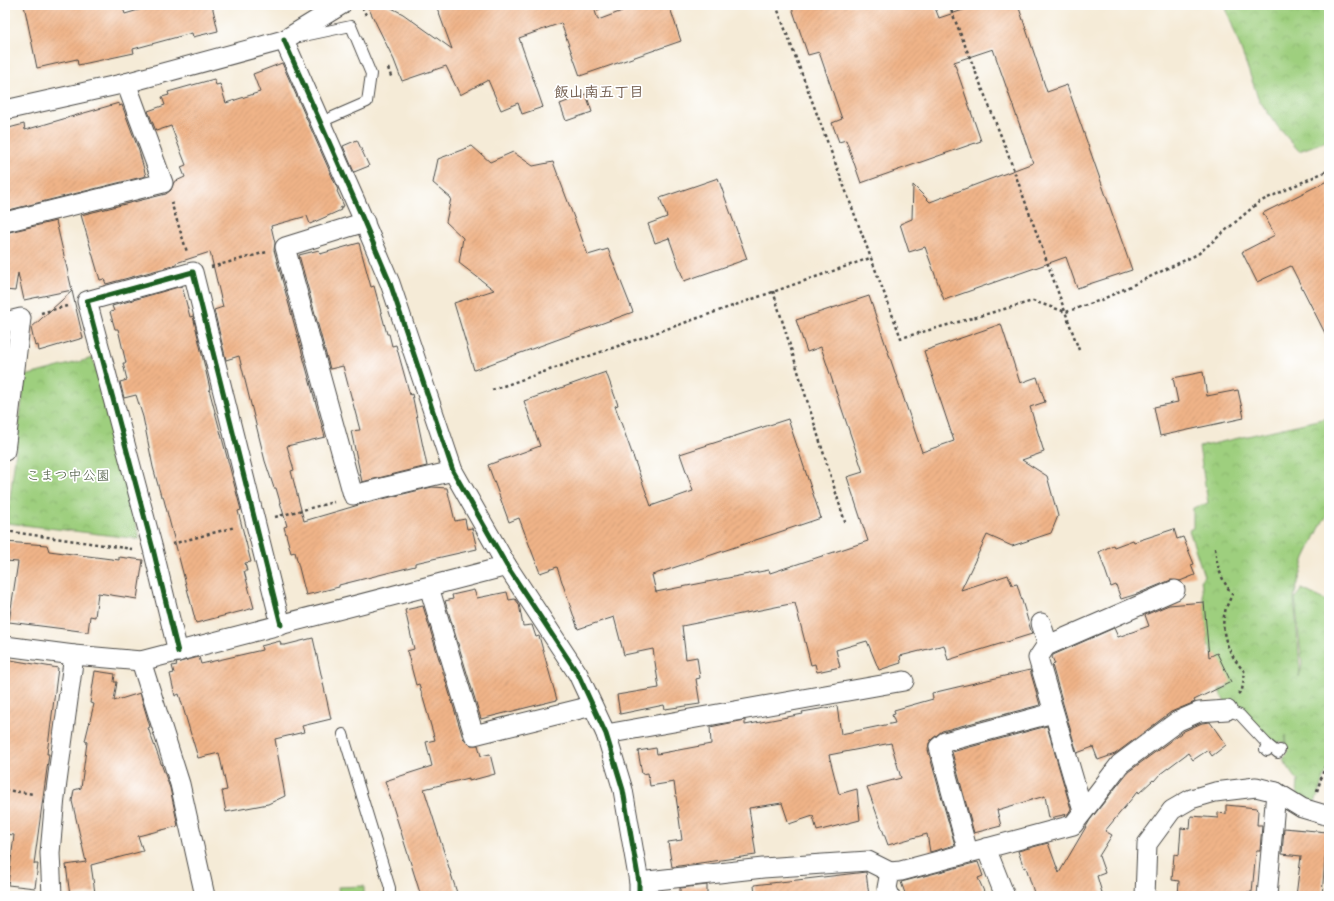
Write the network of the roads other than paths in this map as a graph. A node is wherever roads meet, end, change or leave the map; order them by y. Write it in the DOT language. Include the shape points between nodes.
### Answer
graph roads {
  1 [pos="341,5"];
  2 [pos="284,40"];
  3 [pos="126,83"];
  4 [pos="5,110"];
  5 [pos="321,122"];
  6 [pos="5,222"];
  7 [pos="364,222"];
  8 [pos="13,320"];
  9 [pos="5,451"];
  10 [pos="453,471"];
  11 [pos="507,566"];
  12 [pos="429,587"];
  13 [pos="1176,590"];
  14 [pos="1041,623"];
  15 [pos="281,625"];
  16 [pos="1048,645"];
  17 [pos="5,646"];
  18 [pos="178,652"];
  19 [pos="74,655"];
  20 [pos="141,661"];
  21 [pos="893,688"];
  22 [pos="592,706"];
  23 [pos="1225,710"];
  24 [pos="1053,713"];
  25 [pos="343,734"];
  26 [pos="606,734"];
  27 [pos="1280,750"];
  28 [pos="1276,792"];
  29 [pos="1083,811"];
  30 [pos="1329,816"];
  31 [pos="977,850"];
  32 [pos="890,872"];
  33 [pos="639,889"];
  34 [pos="52,896"];
  35 [pos="205,896"];
  36 [pos="390,896"];
  37 [pos="890,896"];
  38 [pos="1005,896"];
  39 [pos="1145,896"];
  40 [pos="1267,896"];
  1 -- 2 [label="street"];
  2 -- 3 [label="street"];
  2 -- 5 [label="street"];
  2 -- 5 [label="lane" via="351,26 371,74 367,102"];
  3 -- 4 [label="street"];
  3 -- 6 [label="street" via="163,183"];
  5 -- 7 [label="street"];
  7 -- 10 [label="street" via="390,283"];
  7 -- 10 [label="street" via="285,247 353,495"];
  8 -- 9 [label="street"];
  10 -- 11 [label="street"];
  11 -- 12 [label="street"];
  11 -- 22 [label="street" via="578,674"];
  12 -- 15 [label="street"];
  12 -- 22 [label="street" via="474,735"];
  13 -- 16 [label="street" via="1156,591"];
  14 -- 16 [label="street"];
  15 -- 18 [label="street"];
  15 -- 18 [label="street" via="193,272 87,301"];
  16 -- 24 [label="street" via="1038,658"];
  17 -- 19 [label="street"];
  18 -- 20 [label="street"];
  19 -- 20 [label="street"];
  19 -- 34 [label="street" via="55,797 50,853"];
  20 -- 35 [label="street" via="180,784"];
  21 -- 26 [label="street"];
  22 -- 26 [label="street"];
  23 -- 27 [label="lane" via="1240,715 1267,747 1278,753"];
  23 -- 29 [label="street" via="1199,712 1178,721 1120,764"];
  24 -- 29 [label="street"];
  24 -- 31 [label="street" via="945,742 939,747"];
  25 -- 36 [label="lane" via="390,888"];
  26 -- 33 [label="street" via="623,790"];
  28 -- 30 [label="street" via="1302,808"];
  28 -- 39 [label="street" via="1256,787 1215,792 1191,799 1172,810 1147,844"];
  28 -- 40 [label="street"];
  29 -- 31 [label="street" via="1073,825"];
  31 -- 32 [label="street"];
  31 -- 38 [label="street"];
  32 -- 33 [label="street" via="868,861 763,868"];
  32 -- 37 [label="street" via="887,888"];
}
